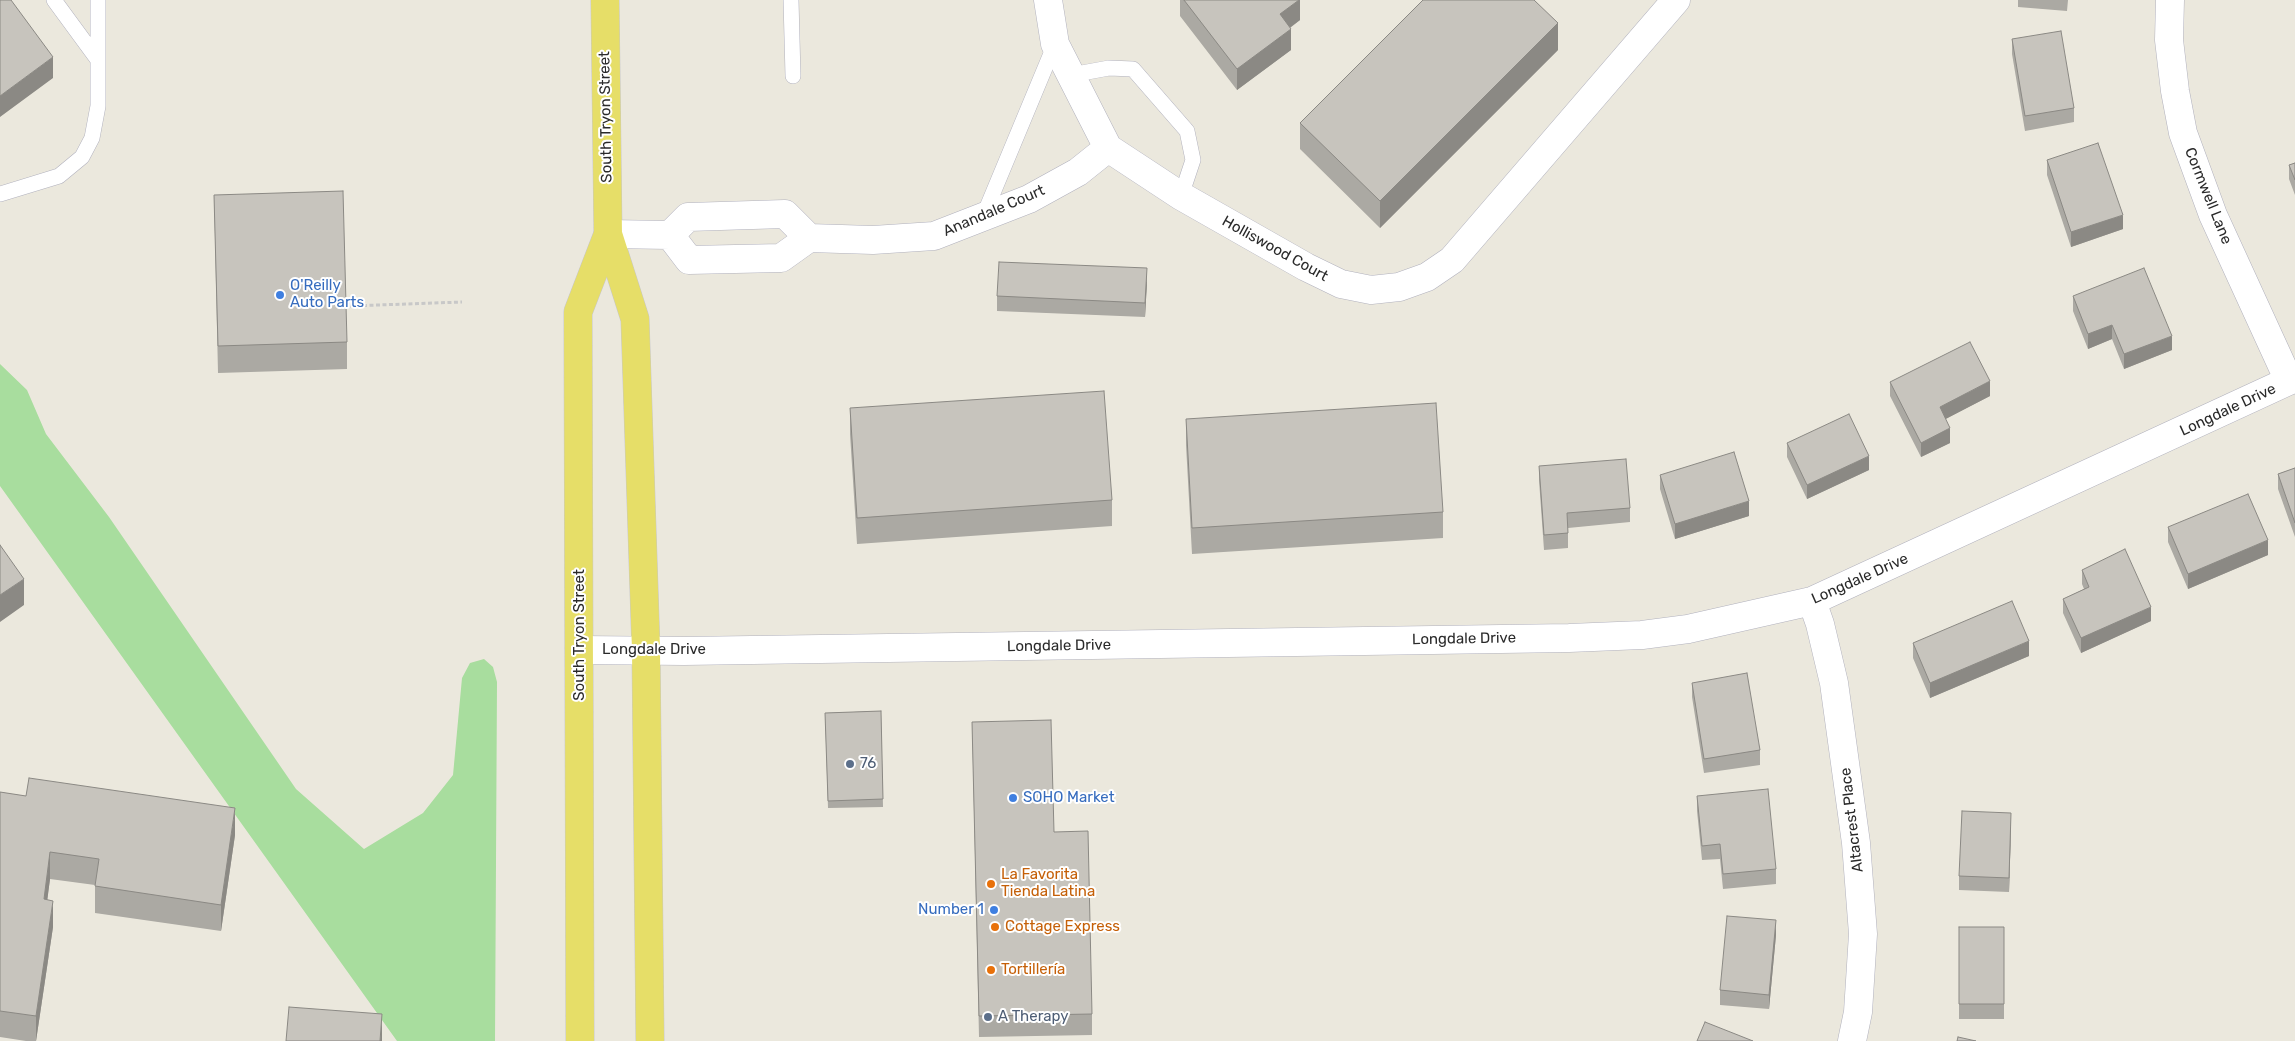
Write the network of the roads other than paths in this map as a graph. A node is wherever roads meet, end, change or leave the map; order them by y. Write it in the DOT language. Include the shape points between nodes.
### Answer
graph roads {
  1 [pos="54,0"];
  2 [pos="98,0"];
  3 [pos="605,0"];
  4 [pos="792,0"];
  5 [pos="1048,0"];
  6 [pos="1676,0"];
  7 [pos="2170,0"];
  8 [pos="1055,44"];
  9 [pos="98,60"];
  10 [pos="1071,75"];
  11 [pos="793,76"];
  12 [pos="1108,148"];
  13 [pos="0,194"];
  14 [pos="1181,196"];
  15 [pos="982,219"];
  16 [pos="608,234"];
  17 [pos="670,235"];
  18 [pos="809,238"];
  19 [pos="2292,380"];
  20 [pos="1812,601"];
  21 [pos="580,650"];
  22 [pos="646,650"];
  23 [pos="580,1041"];
  24 [pos="650,1041"];
  25 [pos="1852,1041"];
  1 -- 9 [label="lane"];
  2 -- 9 [label="lane"];
  3 -- 16 [label="main road, South Tryon Street"];
  4 -- 11 [label="lane"];
  5 -- 8 [label="street, Holliswood Court"];
  6 -- 14 [label="street, Holliswood Court" via="1452,260 1427,277 1399,288 1371,290 1341,284 1306,268"];
  7 -- 19 [label="street, Cormwell Lane" via="2169,40 2183,134 2213,215"];
  8 -- 10 [label="street, Holliswood Court"];
  8 -- 15 [label="lane"];
  9 -- 13 [label="lane" via="98,106 92,138 82,157 59,176"];
  10 -- 12 [label="street, Holliswood Court"];
  10 -- 14 [label="lane" via="1109,68 1133,69 1187,131 1193,160"];
  12 -- 14 [label="street, Holliswood Court"];
  12 -- 15 [label="street, Anandale Court" via="1078,172"];
  15 -- 18 [label="street, Anandale Court" via="934,236 873,240"];
  16 -- 17 [label="street"];
  16 -- 21 [label="main road, South Tryon Street" via="578,312"];
  16 -- 22 [label="main road, South Tryon Street" via="634,319"];
  17 -- 18 [label="street" via="688,217 785,214"];
  17 -- 18 [label="street" via="689,260 781,258"];
  19 -- 20 [label="street, Longdale Drive"];
  20 -- 22 [label="street, Longdale Drive" via="1688,629 1642,635"];
  20 -- 25 [label="street, Altacrest Place" via="1834,683 1856,842 1863,934 1858,1012"];
  21 -- 22 [label="street, Longdale Drive"];
  21 -- 23 [label="main road, South Tryon Street"];
  22 -- 24 [label="main road, South Tryon Street"];
}
